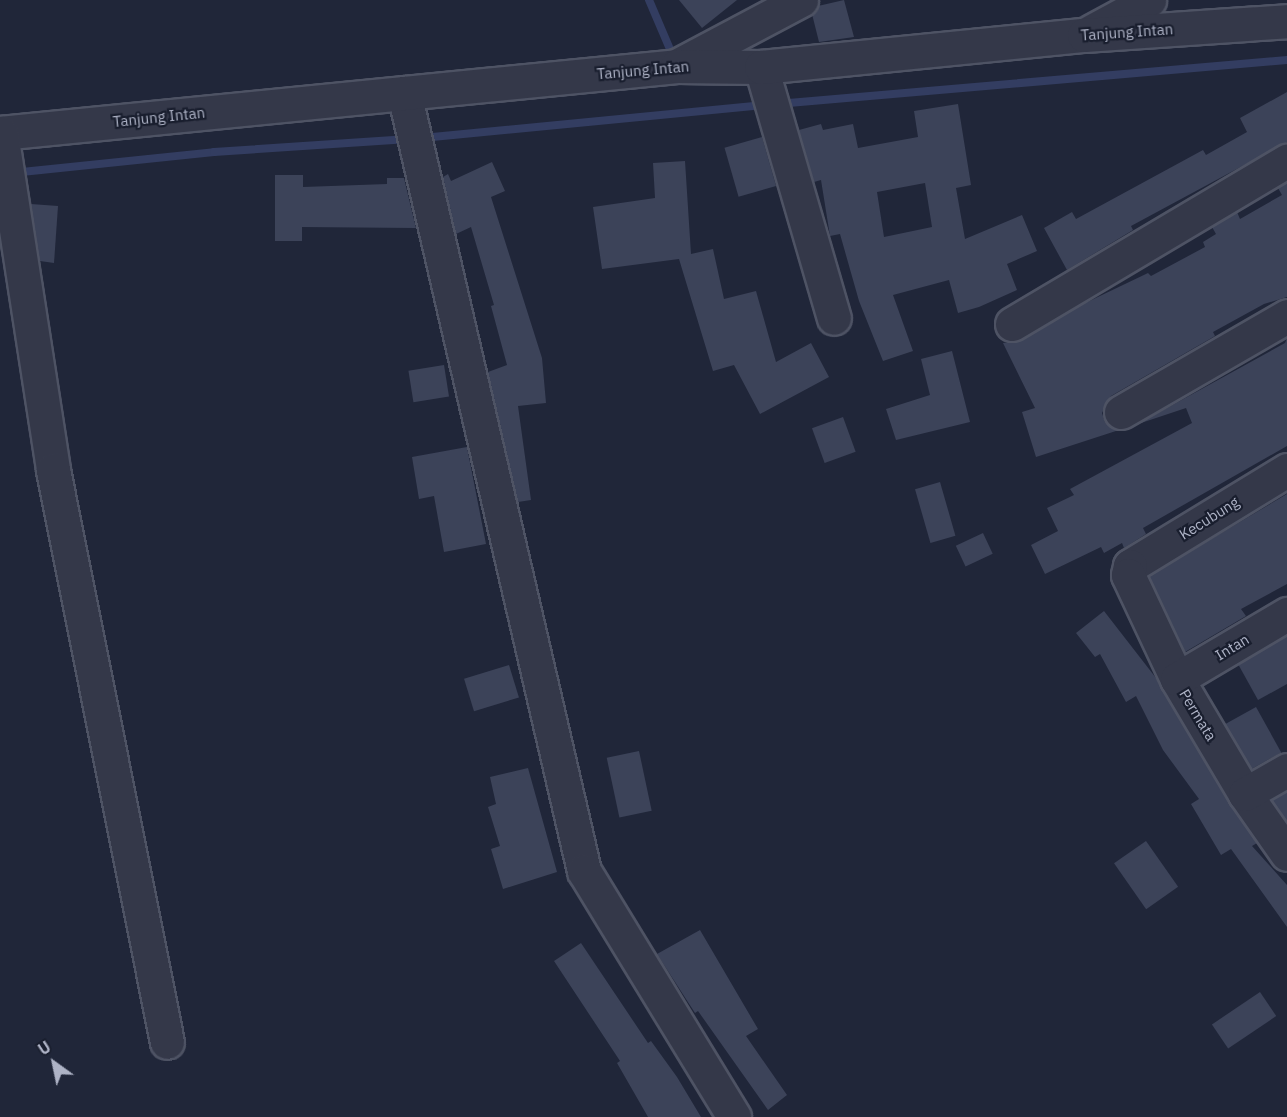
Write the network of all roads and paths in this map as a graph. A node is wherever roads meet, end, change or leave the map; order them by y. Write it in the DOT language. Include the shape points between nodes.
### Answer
graph roads {
  1 [pos="801,0"];
  2 [pos="1149,0"];
  3 [pos="1287,21"];
  4 [pos="1084,35"];
  5 [pos="677,66"];
  6 [pos="763,77"];
  7 [pos="407,107"];
  8 [pos="2,140"];
  9 [pos="1287,161"];
  10 [pos="1287,316"];
  11 [pos="834,318"];
  12 [pos="1011,324"];
  13 [pos="1121,412"];
  14 [pos="1287,470"];
  15 [pos="1130,566"];
  16 [pos="1287,614"];
  17 [pos="1177,679"];
  18 [pos="1287,770"];
  19 [pos="1245,794"];
  20 [pos="1287,854"];
  21 [pos="167,1042"];
  22 [pos="734,1117"];
  1 -- 5 [label="street"];
  2 -- 4 [label="street"];
  3 -- 4 [label="street, Tanjung Intan"];
  4 -- 6 [label="street, Tanjung Intan"];
  5 -- 6 [label="street, Tanjung Intan"];
  5 -- 7 [label="street, Tanjung Intan"];
  6 -- 11 [label="street"];
  7 -- 8 [label="street, Tanjung Intan"];
  7 -- 22 [label="street" via="584,871"];
  8 -- 21 [label="street" via="53,470"];
  9 -- 12 [label="street"];
  10 -- 13 [label="street"];
  14 -- 15 [label="street, Kecubung"];
  15 -- 17 [label="street, Permata" via="1131,584"];
  16 -- 17 [label="street, Intan"];
  17 -- 19 [label="street, Permata"];
  18 -- 19 [label="street"];
  19 -- 20 [label="street, Permata"];
}
